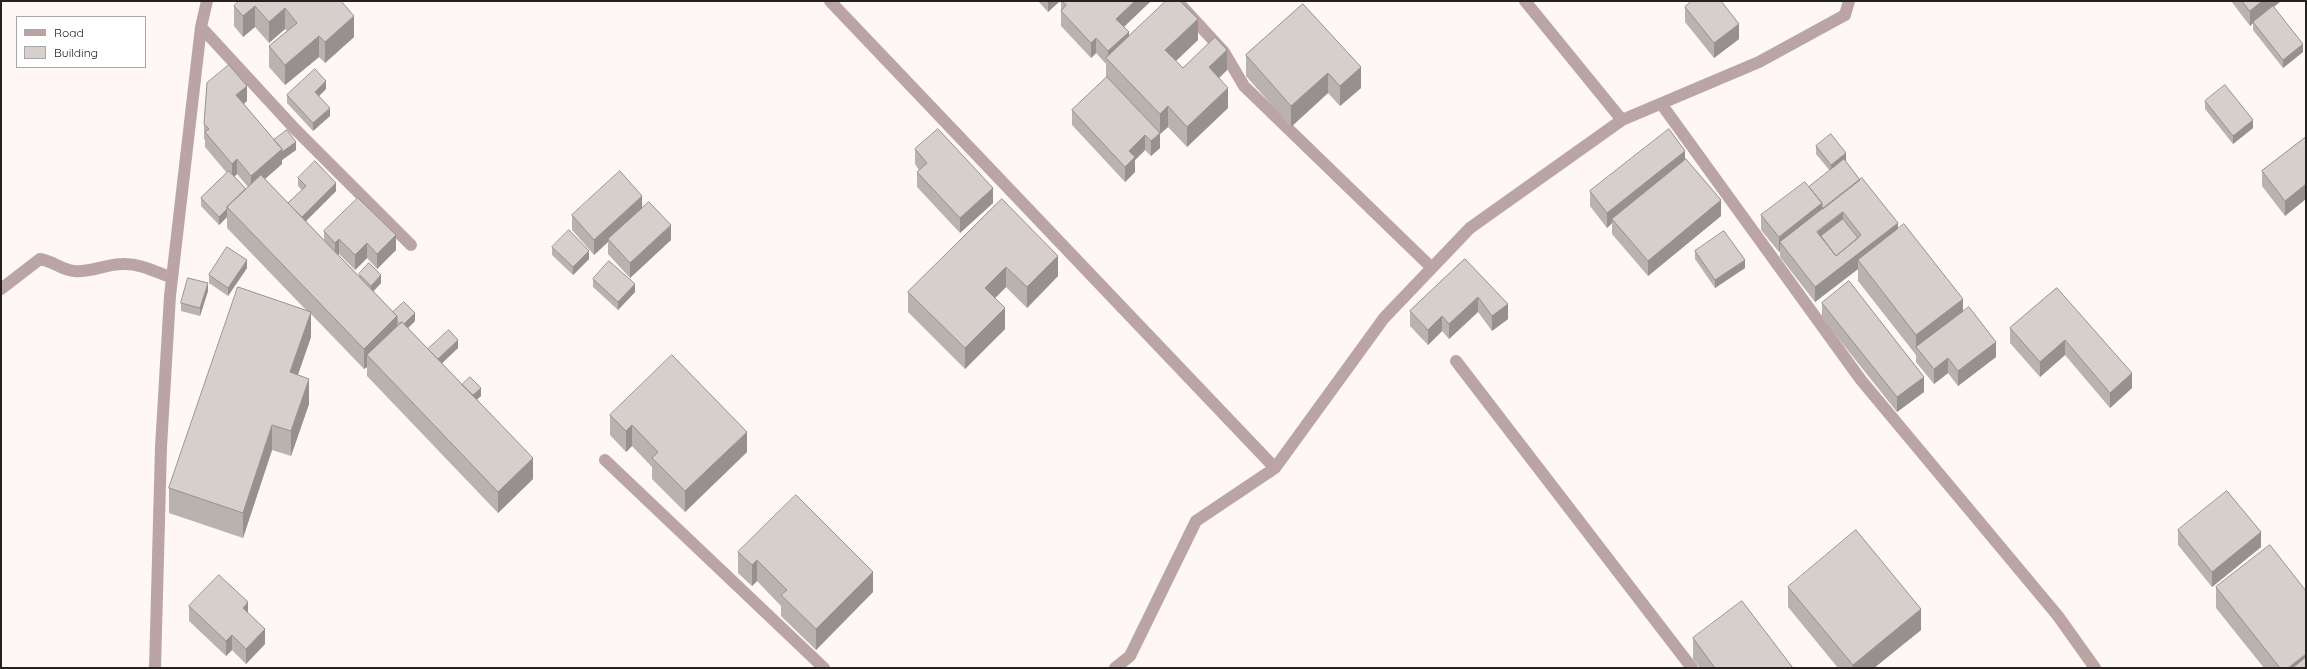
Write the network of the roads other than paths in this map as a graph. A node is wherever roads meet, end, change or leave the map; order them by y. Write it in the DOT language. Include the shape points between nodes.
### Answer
graph roads {
  1 [pos="207,1"];
  2 [pos="830,1"];
  3 [pos="1177,1"];
  4 [pos="1525,1"];
  5 [pos="1849,1"];
  6 [pos="201,27"];
  7 [pos="1662,105"];
  8 [pos="1622,120"];
  9 [pos="411,245"];
  10 [pos="1432,268"];
  11 [pos="172,278"];
  12 [pos="1,288"];
  13 [pos="1456,361"];
  14 [pos="605,460"];
  15 [pos="1275,468"];
  16 [pos="155,668"];
  17 [pos="824,668"];
  18 [pos="1115,668"];
  19 [pos="1692,668"];
  20 [pos="2095,668"];
  1 -- 6 [label="street"];
  2 -- 15 [label="street"];
  3 -- 10 [label="street" via="1224,52 1244,86"];
  4 -- 8 [label="street"];
  5 -- 7 [label="street" via="1845,15 1759,62"];
  6 -- 9 [label="street" via="295,129"];
  6 -- 11 [label="street"];
  7 -- 8 [label="street"];
  7 -- 20 [label="street" via="1861,380 2058,616"];
  8 -- 10 [label="street" via="1470,228"];
  10 -- 15 [label="street" via="1384,318"];
  11 -- 12 [label="street" via="135,264 76,272 64,271 50,260 40,258"];
  11 -- 16 [label="street" via="161,447"];
  13 -- 19 [label="street"];
  14 -- 17 [label="street"];
  15 -- 18 [label="street" via="1196,521 1130,656"];
}
